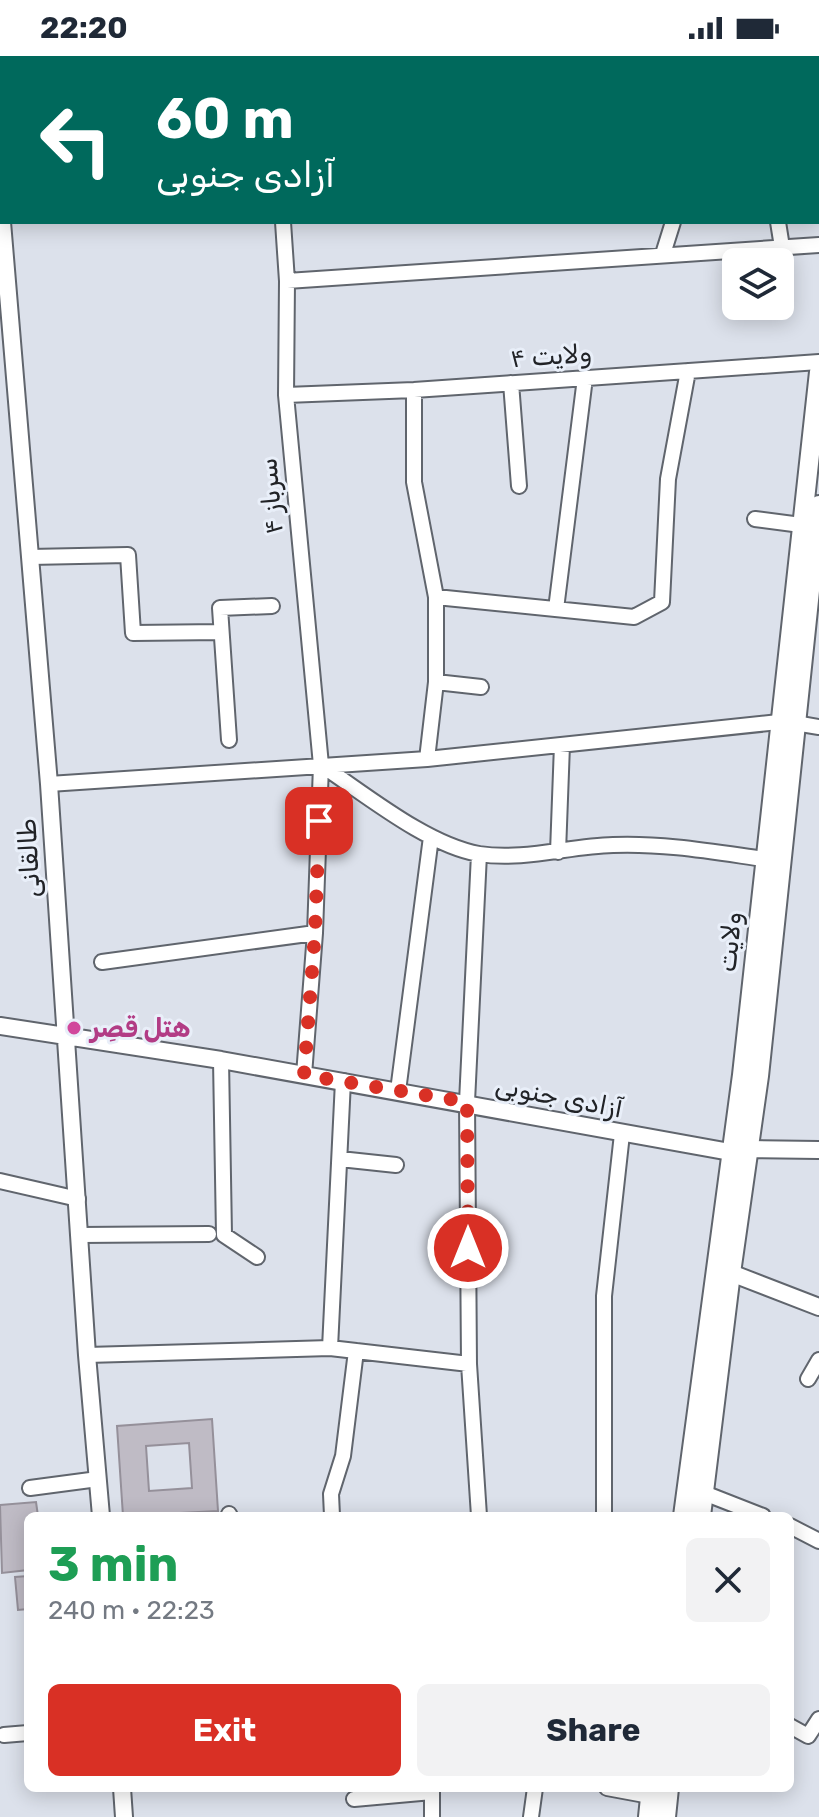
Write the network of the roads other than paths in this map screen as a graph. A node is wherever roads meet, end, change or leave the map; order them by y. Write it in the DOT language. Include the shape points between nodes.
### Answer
graph roads {
  1 [pos="2,224"];
  2 [pos="283,224"];
  3 [pos="672,224"];
  4 [pos="778,224"];
  5 [pos="819,245"];
  6 [pos="782,247"];
  7 [pos="663,254"];
  8 [pos="287,281"];
  9 [pos="819,362"];
  10 [pos="688,371"];
  11 [pos="819,372"];
  12 [pos="585,378"];
  13 [pos="511,383"];
  14 [pos="414,390"];
  15 [pos="286,395"];
  16 [pos="519,486"];
  17 [pos="819,505"];
  18 [pos="755,519"];
  19 [pos="801,525"];
  20 [pos="30,557"];
  21 [pos="436,597"];
  22 [pos="272,606"];
  23 [pos="556,609"];
  24 [pos="221,632"];
  25 [pos="812,643"];
  26 [pos="436,682"];
  27 [pos="481,687"];
  28 [pos="787,723"];
  29 [pos="819,727"];
  30 [pos="229,740"];
  31 [pos="562,745"];
  32 [pos="427,759"];
  33 [pos="321,765"];
  34 [pos="49,784"];
  35 [pos="431,837"];
  36 [pos="558,852"];
  37 [pos="479,854"];
  38 [pos="764,859"];
  39 [pos="315,933"];
  40 [pos="102,962"];
  41 [pos="0,1026"];
  42 [pos="66,1037"];
  43 [pos="221,1060"];
  44 [pos="304,1075"];
  45 [pos="343,1081"];
  46 [pos="398,1091"];
  47 [pos="467,1102"];
  48 [pos="622,1134"];
  49 [pos="749,1149"];
  50 [pos="819,1150"];
  51 [pos="730,1152"];
  52 [pos="340,1159"];
  53 [pos="396,1165"];
  54 [pos="0,1181"];
  55 [pos="78,1199"];
  56 [pos="209,1234"];
  57 [pos="80,1235"];
  58 [pos="257,1257"];
  59 [pos="731,1273"];
  60 [pos="819,1307"];
  61 [pos="330,1348"];
  62 [pos="356,1351"];
  63 [pos="87,1355"];
  64 [pos="819,1360"];
  65 [pos="469,1364"];
  66 [pos="808,1379"];
  67 [pos="98,1479"];
  68 [pos="30,1488"];
  69 [pos="704,1493"];
  70 [pos="101,1512"];
  71 [pos="332,1512"];
  72 [pos="479,1512"];
  73 [pos="604,1512"];
  74 [pos="684,1512"];
  75 [pos="702,1512"];
  76 [pos="753,1512"];
  77 [pos="794,1528"];
  78 [pos="819,1541"];
  79 [pos="819,1719"];
  80 [pos="794,1728"];
  81 [pos="24,1733"];
  82 [pos="4,1735"];
  83 [pos="122,1792"];
  84 [pos="415,1792"];
  85 [pos="432,1792"];
  86 [pos="534,1792"];
  87 [pos="651,1792"];
  88 [pos="669,1792"];
  89 [pos="354,1799"];
  90 [pos="124,1817"];
  91 [pos="432,1817"];
  92 [pos="531,1817"];
  93 [pos="648,1817"];
  94 [pos="666,1817"];
  1 -- 20 [label="street, طالقانی"];
  2 -- 8 [label="street, سرباز ۴"];
  3 -- 7 [label="street"];
  4 -- 6 [label="street"];
  5 -- 6 [label="street"];
  6 -- 7 [label="street"];
  7 -- 8 [label="street"];
  8 -- 15 [label="street, سرباز ۴"];
  9 -- 10 [label="street, ولایت ۴"];
  10 -- 12 [label="street, ولایت ۴"];
  10 -- 23 [label="street" via="668,479 662,602 634,617"];
  11 -- 19 [label="main road, ولایت"];
  12 -- 13 [label="street, ولایت ۴"];
  12 -- 23 [label="street"];
  13 -- 14 [label="street, ولایت ۴"];
  13 -- 16 [label="street"];
  14 -- 15 [label="street, ولایت ۴"];
  14 -- 21 [label="street" via="414,482"];
  15 -- 33 [label="street, سرباز ۴"];
  17 -- 25 [label="main road, ولایت"];
  18 -- 19 [label="street"];
  19 -- 28 [label="main road, ولایت"];
  20 -- 24 [label="street" via="128,555 133,633"];
  20 -- 34 [label="street, طالقانی"];
  21 -- 23 [label="street"];
  21 -- 26 [label="street"];
  22 -- 24 [label="street" via="220,608"];
  24 -- 30 [label="street"];
  25 -- 28 [label="main road, ولایت"];
  26 -- 27 [label="street"];
  26 -- 32 [label="street"];
  28 -- 29 [label="street"];
  28 -- 31 [label="street"];
  28 -- 38 [label="main road, ولایت"];
  28 -- 49 [label="main road, ولایت"];
  31 -- 32 [label="street"];
  31 -- 36 [label="street"];
  32 -- 33 [label="street"];
  33 -- 34 [label="street"];
  33 -- 35 [label="street"];
  33 -- 39 [label="street, سرباز ۴"];
  34 -- 42 [label="street, طالقانی"];
  35 -- 37 [label="street"];
  35 -- 46 [label="street"];
  36 -- 37 [label="street"];
  36 -- 38 [label="street" via="612,845"];
  37 -- 47 [label="street"];
  38 -- 51 [label="main road, ولایت"];
  39 -- 40 [label="street"];
  39 -- 44 [label="street, سرباز ۴"];
  41 -- 42 [label="street, آزادی جنوبی"];
  42 -- 43 [label="street, آزادی جنوبی"];
  42 -- 55 [label="street, طالقانی"];
  43 -- 44 [label="street, آزادی جنوبی"];
  43 -- 58 [label="street" via="224,1235"];
  44 -- 45 [label="street, آزادی جنوبی"];
  45 -- 46 [label="street, آزادی جنوبی"];
  45 -- 52 [label="street"];
  46 -- 47 [label="street, آزادی جنوبی"];
  47 -- 48 [label="street, آزادی جنوبی"];
  47 -- 65 [label="street"];
  48 -- 51 [label="street, آزادی جنوبی"];
  48 -- 73 [label="street" via="604,1296"];
  49 -- 50 [label="street, آزادی جنوبی"];
  49 -- 51 [label="street, آزادی جنوبی"];
  49 -- 59 [label="main road, ولایت"];
  51 -- 74 [label="main road, ولایت"];
  52 -- 53 [label="street"];
  52 -- 61 [label="street"];
  54 -- 55 [label="street"];
  55 -- 57 [label="street, طالقانی"];
  56 -- 57 [label="street"];
  57 -- 63 [label="street, طالقانی"];
  59 -- 60 [label="street"];
  59 -- 69 [label="main road, ولایت"];
  61 -- 62 [label="street"];
  61 -- 63 [label="street"];
  62 -- 65 [label="street"];
  62 -- 71 [label="street"];
  63 -- 67 [label="street, طالقانی"];
  64 -- 66 [label="street"];
  65 -- 72 [label="street"];
  67 -- 68 [label="street"];
  67 -- 70 [label="street, طالقانی"];
  69 -- 75 [label="main road, ولایت"];
  69 -- 76 [label="street"];
  77 -- 78 [label="street"];
  79 -- 80 [label="street" via="808,1736"];
  81 -- 82 [label="street"];
  83 -- 90 [label="street"];
  84 -- 89 [label="street"];
  85 -- 91 [label="street"];
  86 -- 92 [label="street"];
  87 -- 93 [label="main road"];
  88 -- 94 [label="main road"];
}
